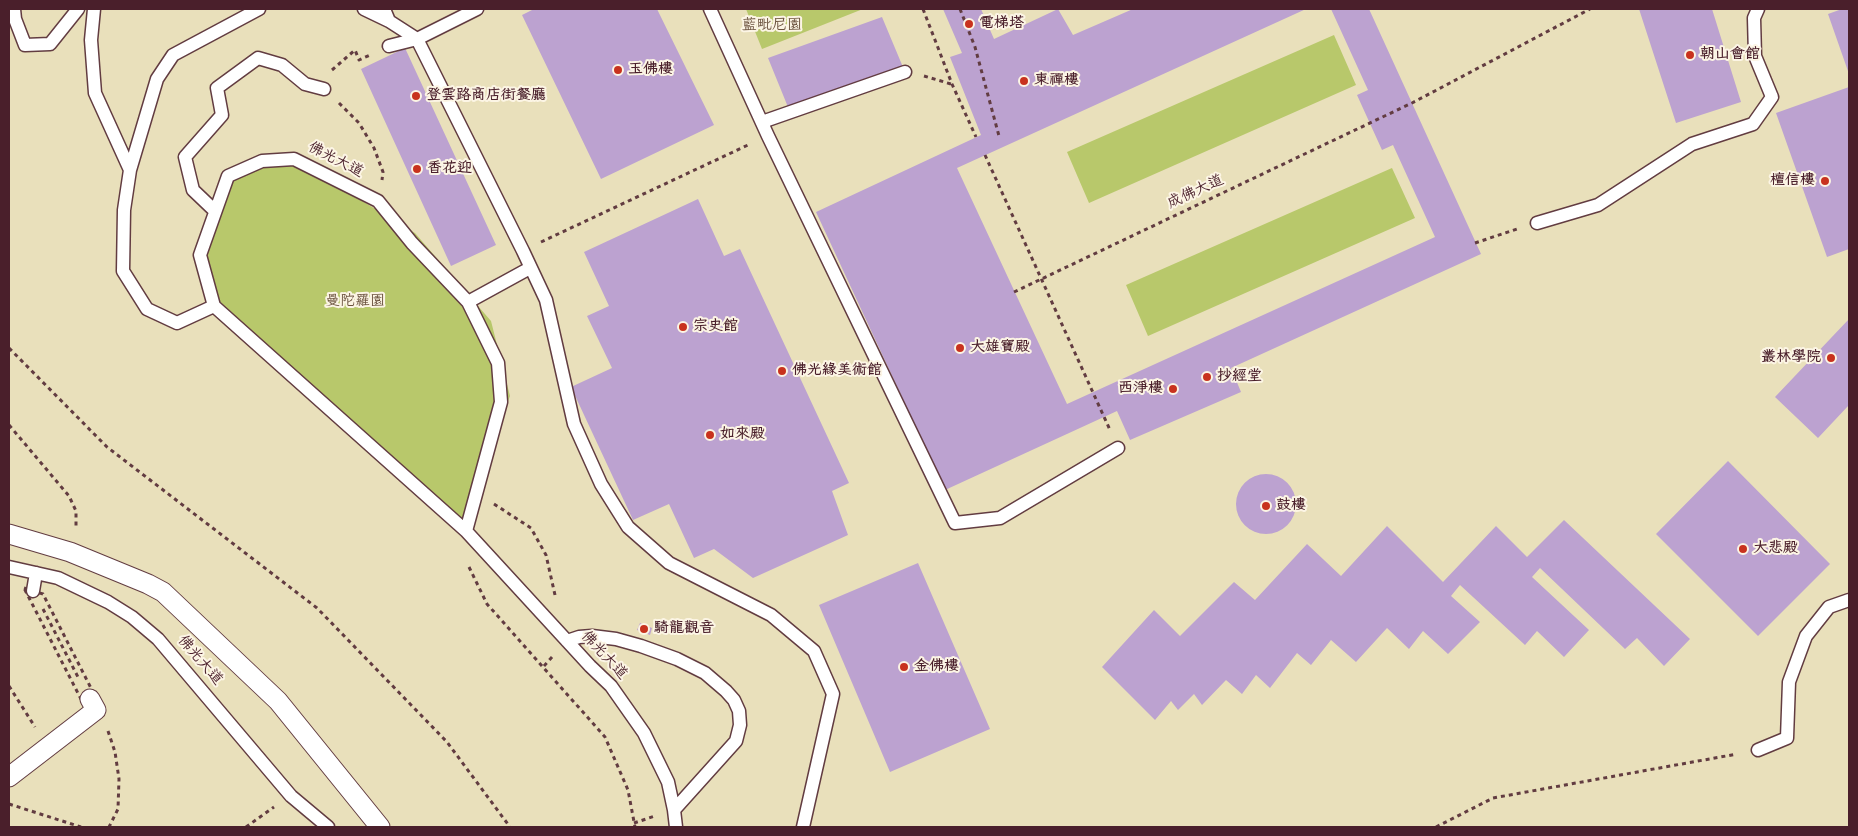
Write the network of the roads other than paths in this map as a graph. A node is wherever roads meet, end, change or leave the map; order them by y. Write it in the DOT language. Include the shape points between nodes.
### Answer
graph roads {
  1 [pos="14,9"];
  2 [pos="78,9"];
  3 [pos="94,9"];
  4 [pos="258,9"];
  5 [pos="364,9"];
  6 [pos="384,9"];
  7 [pos="477,9"];
  8 [pos="710,9"];
  9 [pos="1758,9"];
  10 [pos="389,21"];
  11 [pos="417,39"];
  12 [pos="389,46"];
  13 [pos="905,72"];
  14 [pos="324,89"];
  15 [pos="762,122"];
  16 [pos="130,170"];
  17 [pos="215,211"];
  18 [pos="1537,223"];
  19 [pos="530,268"];
  20 [pos="468,302"];
  21 [pos="214,306"];
  22 [pos="1118,448"];
  23 [pos="466,531"];
  24 [pos="9,534"];
  25 [pos="9,567"];
  26 [pos="36,573"];
  27 [pos="35,593"];
  28 [pos="1849,600"];
  29 [pos="568,641"];
  30 [pos="90,700"];
  31 [pos="1758,750"];
  32 [pos="9,777"];
  33 [pos="674,810"];
  34 [pos="328,827"];
  35 [pos="380,827"];
  36 [pos="676,827"];
  37 [pos="803,827"];
  1 -- 2 [label="lane" via="25,45 50,44"];
  3 -- 16 [label="lane" via="91,40 95,93"];
  4 -- 16 [label="lane" via="173,55 157,79"];
  5 -- 10 [label="lane"];
  6 -- 10 [label="lane"];
  7 -- 11 [label="lane"];
  8 -- 15 [label="lane"];
  9 -- 18 [label="lane" via="1754,18 1755,56 1772,98 1753,124 1692,144 1598,205"];
  10 -- 11 [label="lane"];
  11 -- 12 [label="lane"];
  11 -- 19 [label="lane"];
  13 -- 15 [label="lane"];
  14 -- 17 [label="lane" via="305,84 282,65 258,58 217,88 222,114 185,157 193,190"];
  15 -- 22 [label="lane" via="955,523 1000,518"];
  16 -- 21 [label="lane" via="124,210 123,271 147,309 177,323"];
  17 -- 20 [label="lane, 佛光大道" via="228,176 262,161 294,159 378,201 412,243"];
  17 -- 21 [label="lane, 佛光大道" via="200,255"];
  19 -- 20 [label="lane"];
  19 -- 37 [label="lane" via="546,300 574,424 602,484 628,527 669,563 771,615 814,651 833,694"];
  20 -- 23 [label="lane, 佛光大道" via="498,363 501,402"];
  21 -- 23 [label="lane, 佛光大道"];
  23 -- 29 [label="lane, 佛光大道"];
  24 -- 35 [label="street" via="70,552 163,592 278,701"];
  25 -- 26 [label="lane, 佛光大道"];
  26 -- 27 [label="lane"];
  26 -- 34 [label="lane, 佛光大道" via="58,578 108,602 158,639 291,796"];
  28 -- 31 [label="lane" via="1829,607 1806,636 1789,682 1787,738"];
  29 -- 33 [label="lane, 佛光大道" via="611,686 644,733 668,782"];
  29 -- 33 [label="lane" via="592,636 641,646 705,673 734,700 740,725 736,741"];
  30 -- 32 [label="street" via="46,748"];
  33 -- 36 [label="lane, 佛光大道"];
}
